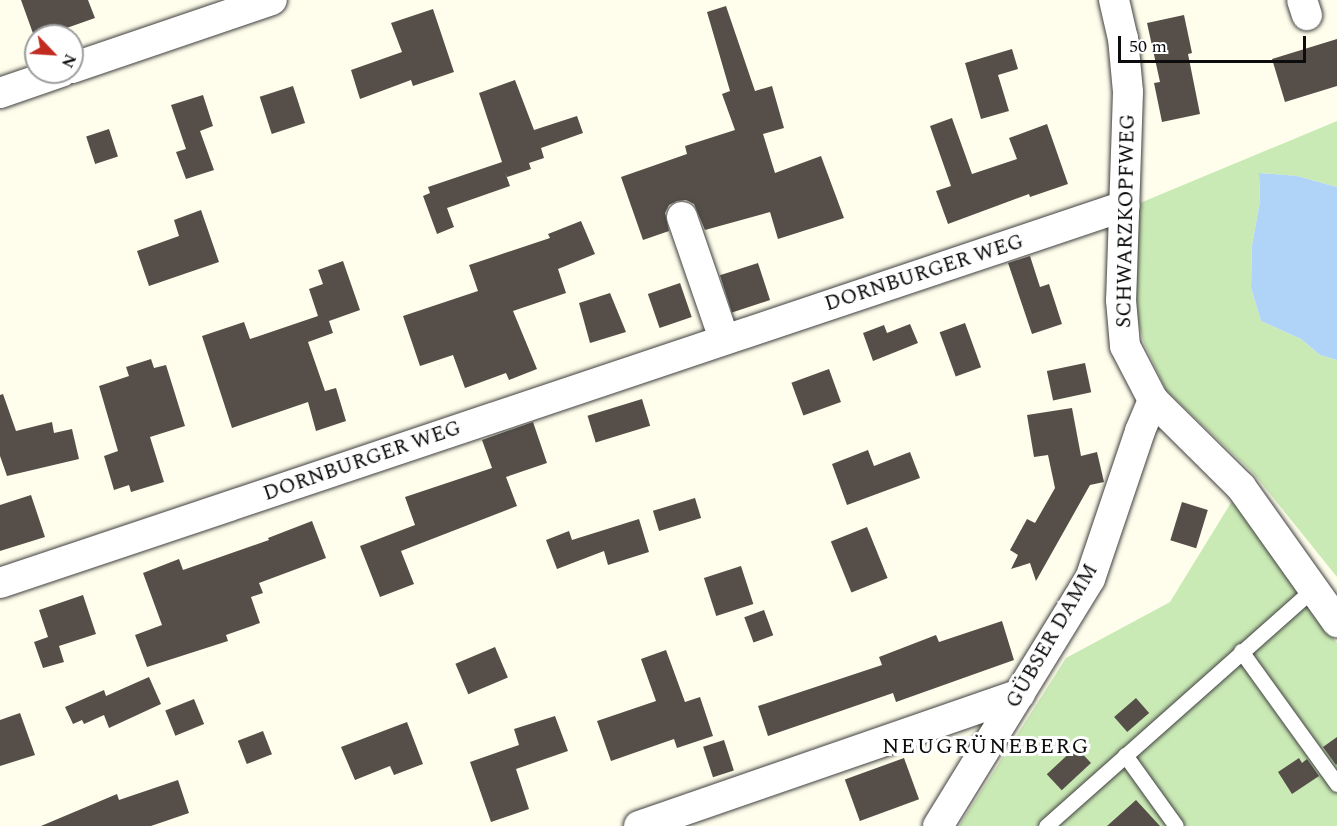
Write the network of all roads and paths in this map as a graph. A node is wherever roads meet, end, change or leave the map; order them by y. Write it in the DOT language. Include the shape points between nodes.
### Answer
graph roads {
  1 [pos="272,0"];
  2 [pos="1114,0"];
  3 [pos="84,64"];
  4 [pos="26,84"];
  5 [pos="0,93"];
  6 [pos="1125,206"];
  7 [pos="682,217"];
  8 [pos="724,339"];
  9 [pos="1153,400"];
  10 [pos="0,583"];
  11 [pos="1314,588"];
  12 [pos="1337,622"];
  13 [pos="1241,651"];
  14 [pos="1020,694"];
  15 [pos="1125,755"];
  16 [pos="1337,784"];
  17 [pos="639,826"];
  18 [pos="938,826"];
  19 [pos="1046,826"];
  20 [pos="1176,826"];
  1 -- 3 [label="street"];
  2 -- 6 [label="street, SCHWARZKOPFWEG" via="1123,38 1128,92"];
  4 -- 5 [label="street"];
  6 -- 8 [label="street, DORNBURGER WEG"];
  6 -- 9 [label="street, SCHWARZKOPFWEG" via="1121,300 1125,346"];
  7 -- 8 [label="street"];
  8 -- 10 [label="street, DORNBURGER WEG"];
  9 -- 11 [label="street, SCHWARZKOPFWEG" via="1241,487"];
  9 -- 14 [label="street, GÜBSER DAMM" via="1090,579"];
  11 -- 12 [label="street, SCHWARZKOPFWEG"];
  11 -- 13 [label="lane"];
  13 -- 15 [label="lane"];
  13 -- 16 [label="lane"];
  14 -- 17 [label="street"];
  14 -- 18 [label="street, GÜBSER DAMM"];
  15 -- 19 [label="lane"];
  15 -- 20 [label="lane"];
}
